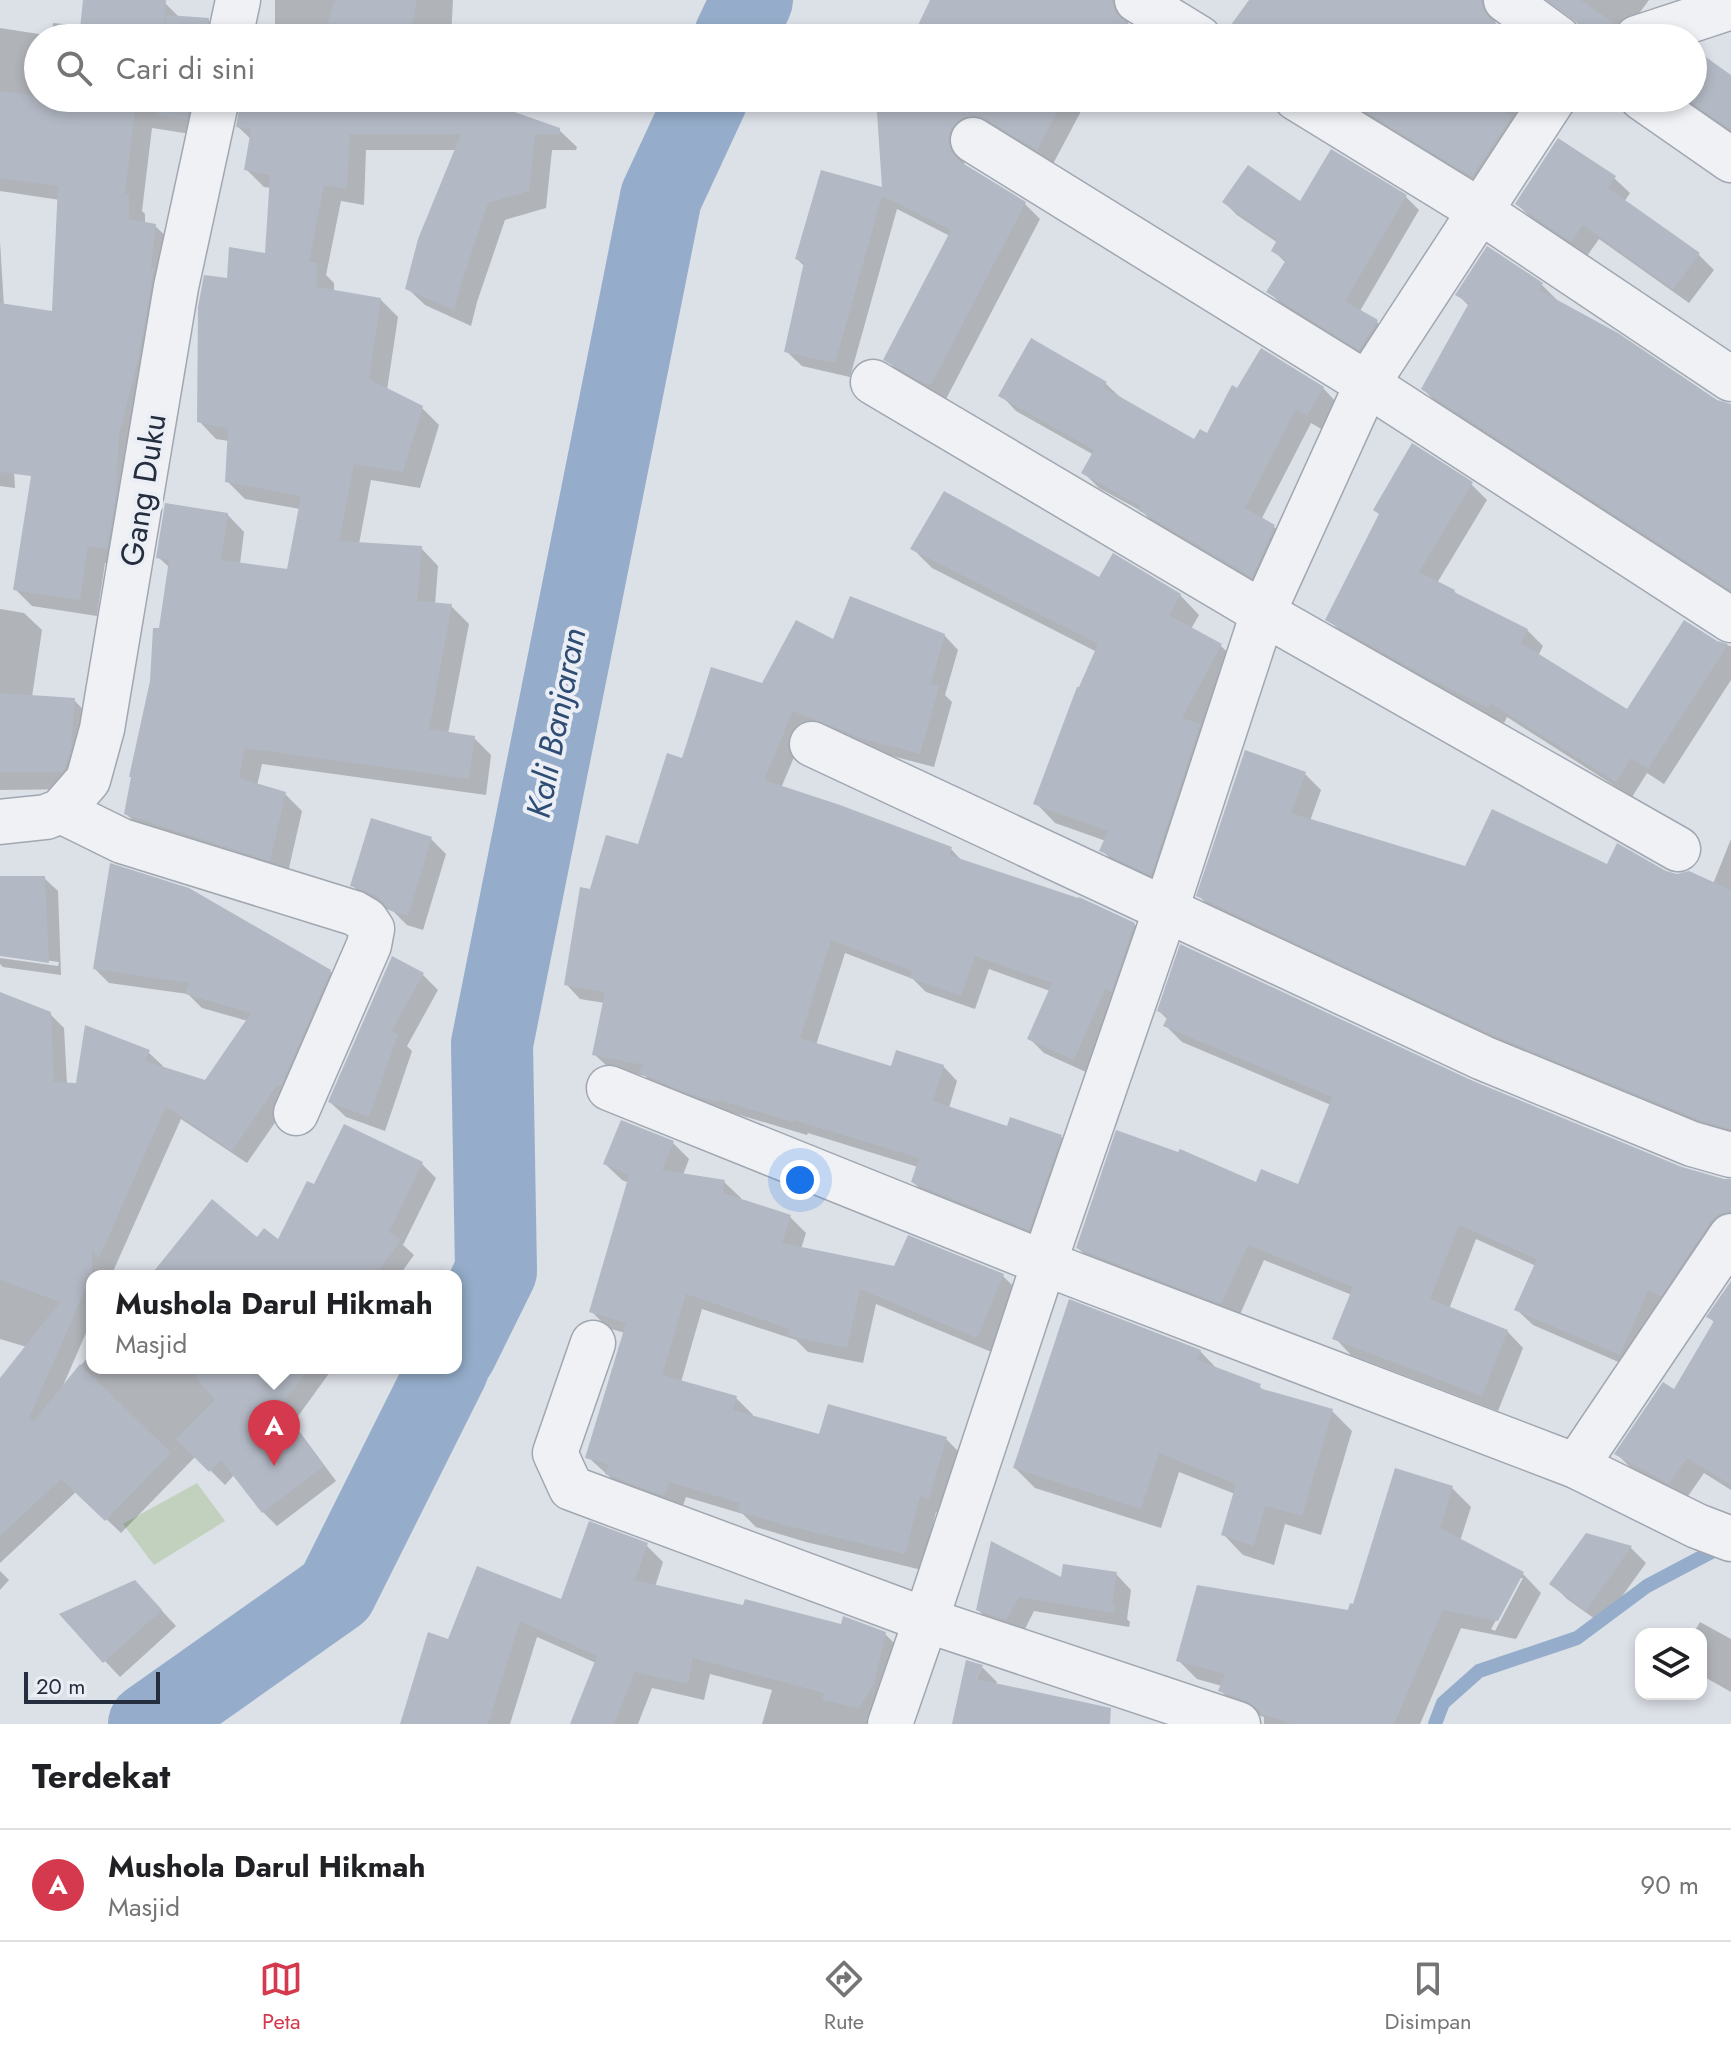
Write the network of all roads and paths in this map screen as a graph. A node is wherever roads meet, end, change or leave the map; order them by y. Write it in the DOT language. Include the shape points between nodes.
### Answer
graph roads {
  1 [pos="238,0"];
  2 [pos="1137,0"];
  3 [pos="1506,0"];
  4 [pos="1731,7"];
  5 [pos="233,24"];
  6 [pos="1176,24"];
  7 [pos="1539,24"];
  8 [pos="1679,24"];
  9 [pos="214,112"];
  10 [pos="1319,112"];
  11 [pos="1545,112"];
  12 [pos="1662,112"];
  13 [pos="973,140"];
  14 [pos="1731,160"];
  15 [pos="1480,211"];
  16 [pos="1731,379"];
  17 [pos="873,382"];
  18 [pos="1367,384"];
  19 [pos="1263,613"];
  20 [pos="1731,620"];
  21 [pos="812,744"];
  22 [pos="61,811"];
  23 [pos="0,822"];
  24 [pos="1678,849"];
  25 [pos="1166,909"];
  26 [pos="609,1088"];
  27 [pos="296,1113"];
  28 [pos="1731,1155"];
  29 [pos="1731,1236"];
  30 [pos="1044,1263"];
  31 [pos="593,1343"];
  32 [pos="1576,1466"];
  33 [pos="1714,1532"];
  34 [pos="926,1620"];
  35 [pos="890,1724"];
  36 [pos="1238,1724"];
  1 -- 5 [label="street"];
  2 -- 6 [label="street"];
  3 -- 7 [label="street"];
  4 -- 8 [label="street"];
  9 -- 22 [label="street, Gang Duku" via="176,287 102,729 88,780"];
  10 -- 15 [label="street"];
  11 -- 15 [label="street"];
  12 -- 14 [label="street"];
  13 -- 18 [label="street"];
  15 -- 16 [label="street"];
  15 -- 18 [label="street"];
  17 -- 19 [label="street"];
  18 -- 19 [label="street"];
  18 -- 20 [label="street"];
  19 -- 24 [label="street"];
  19 -- 25 [label="street"];
  21 -- 25 [label="street"];
  22 -- 23 [label="street"];
  22 -- 27 [label="street" via="122,841 366,920 372,929 369,945"];
  25 -- 28 [label="street" via="1483,1058"];
  25 -- 30 [label="street"];
  26 -- 30 [label="street"];
  29 -- 32 [label="street"];
  30 -- 32 [label="street"];
  30 -- 34 [label="street"];
  31 -- 34 [label="street" via="555,1453 571,1488"];
  32 -- 33 [label="street"];
  34 -- 35 [label="street"];
  34 -- 36 [label="street"];
}
